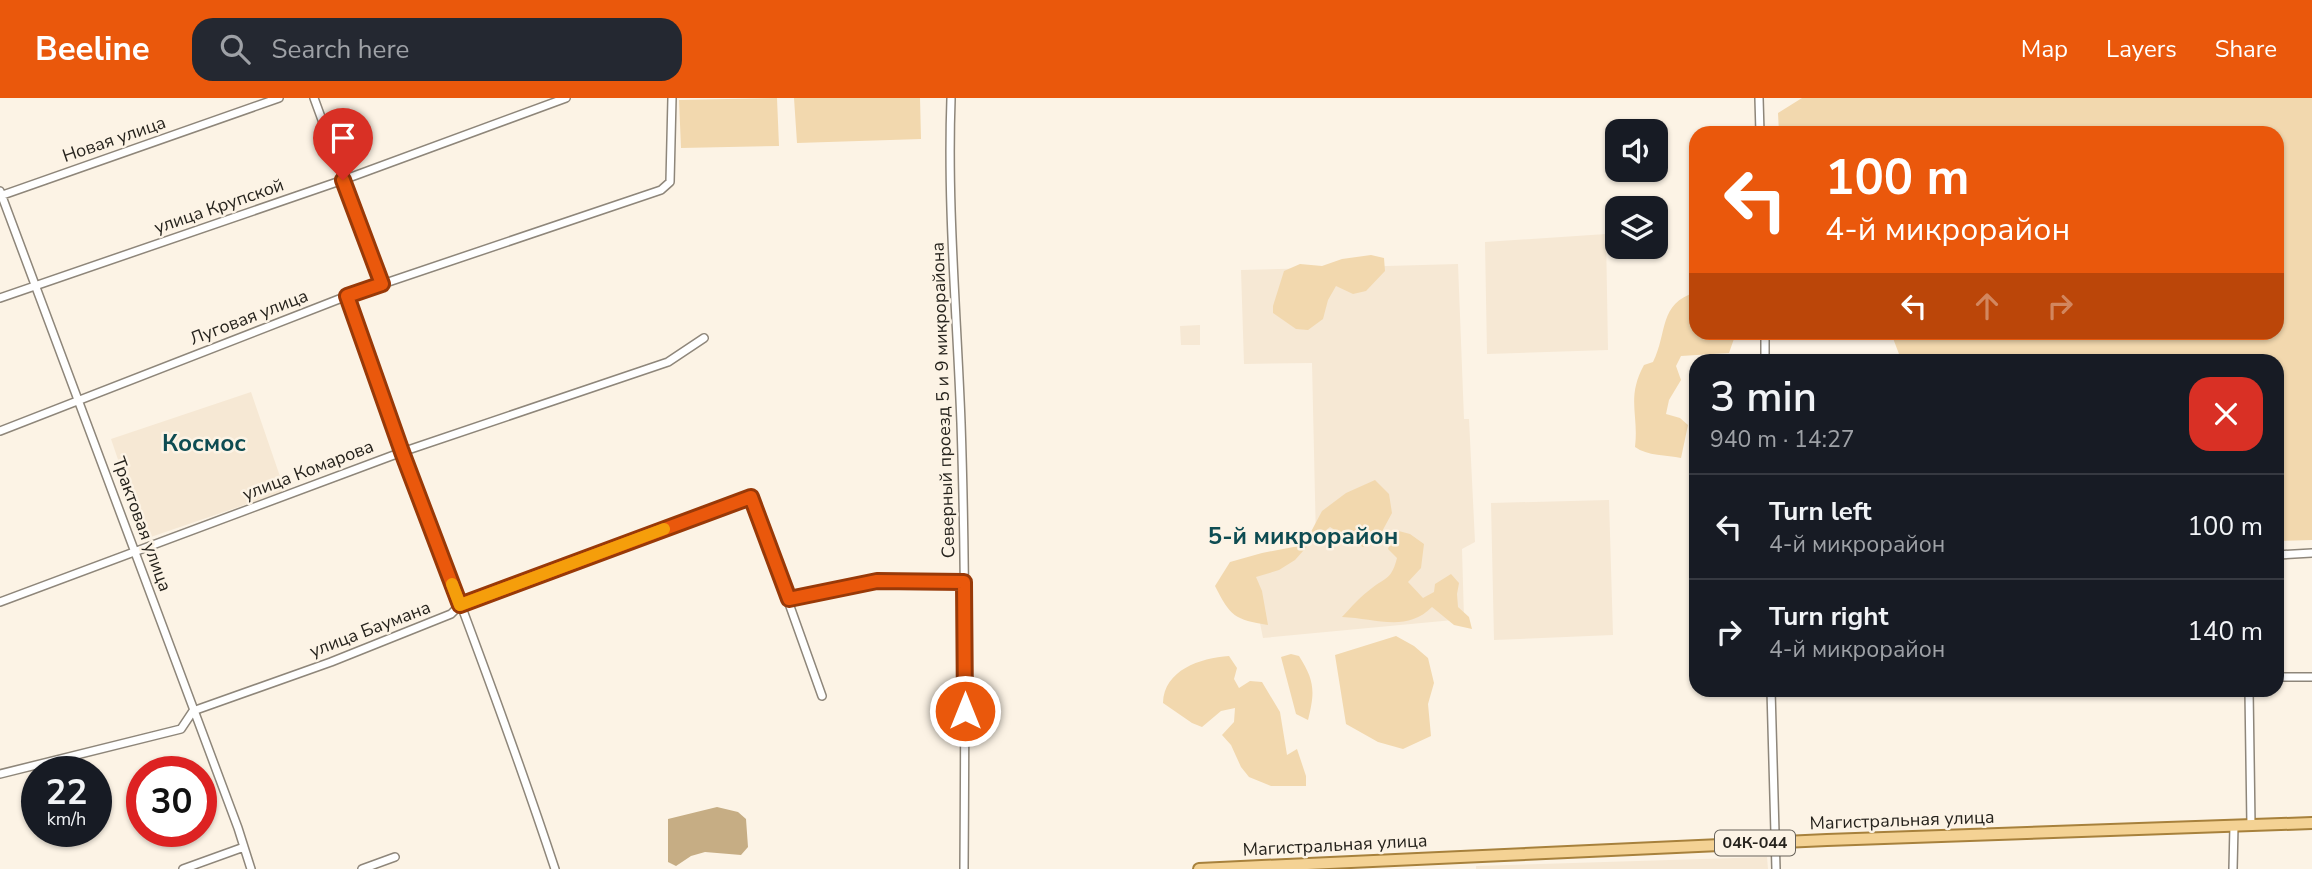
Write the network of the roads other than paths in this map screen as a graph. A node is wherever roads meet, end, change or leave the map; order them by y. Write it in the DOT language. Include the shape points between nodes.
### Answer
graph roads {
  1 [pos="279,98"];
  2 [pos="314,98"];
  3 [pos="566,98"];
  4 [pos="672,98"];
  5 [pos="950,98"];
  6 [pos="961,98"];
  7 [pos="1759,98"];
  8 [pos="1760,126"];
  9 [pos="343,180"];
  10 [pos="1,194"];
  11 [pos="382,284"];
  12 [pos="36,286"];
  13 [pos="347,296"];
  14 [pos="0,298"];
  15 [pos="705,338"];
  16 [pos="79,402"];
  17 [pos="0,431"];
  18 [pos="402,452"];
  19 [pos="136,552"];
  20 [pos="2312,553"];
  21 [pos="2284,555"];
  22 [pos="964,582"];
  23 [pos="789,599"];
  24 [pos="0,602"];
  25 [pos="460,605"];
  26 [pos="2284,677"];
  27 [pos="2312,677"];
  28 [pos="822,696"];
  29 [pos="1771,697"];
  30 [pos="2249,697"];
  31 [pos="193,711"];
  32 [pos="0,774"];
  33 [pos="2312,823"];
  34 [pos="2251,825"];
  35 [pos="2234,826"];
  36 [pos="1776,842"];
  37 [pos="244,847"];
  38 [pos="395,857"];
  39 [pos="183,869"];
  40 [pos="251,869"];
  41 [pos="362,869"];
  42 [pos="555,869"];
  43 [pos="964,869"];
  44 [pos="1199,869"];
  45 [pos="1776,869"];
  46 [pos="2233,869"];
  1 -- 10 [label="street, Новая улица"];
  2 -- 9 [label="street"];
  3 -- 9 [label="street, улица Крупской"];
  4 -- 11 [label="street, Луговая улица" via="670,182 661,190"];
  5 -- 6 [label="street"];
  5 -- 22 [label="street, Северный проезд 5 и 9 микрорайона"];
  7 -- 8 [label="street"];
  9 -- 11 [label="street"];
  9 -- 12 [label="street, улица Крупской"];
  10 -- 12 [label="street, Трактовая улица"];
  11 -- 13 [label="street, Луговая улица"];
  12 -- 14 [label="street, улица Крупской"];
  12 -- 16 [label="street, Трактовая улица"];
  13 -- 16 [label="street, Луговая улица"];
  13 -- 18 [label="street"];
  15 -- 18 [label="street, улица Комарова" via="668,362"];
  16 -- 17 [label="street, Луговая улица"];
  16 -- 19 [label="street, Трактовая улица"];
  18 -- 19 [label="street, улица Комарова"];
  18 -- 25 [label="street"];
  19 -- 24 [label="street, улица Комарова"];
  19 -- 31 [label="street, Трактовая улица"];
  20 -- 21 [label="street"];
  22 -- 23 [label="street" via="877,581"];
  22 -- 43 [label="street, Северный проезд 5 и 9 микрорайона"];
  23 -- 25 [label="street, улица Баумана" via="751,497"];
  23 -- 28 [label="street"];
  25 -- 31 [label="street, улица Баумана" via="451,614 331,662"];
  25 -- 42 [label="street"];
  26 -- 27 [label="street"];
  29 -- 36 [label="street"];
  30 -- 34 [label="street"];
  31 -- 32 [label="street, улица Баумана" via="181,729"];
  31 -- 37 [label="street, Трактовая улица"];
  33 -- 34 [label="main road, Магистральная улица / 04К-044"];
  34 -- 35 [label="main road, Магистральная улица / 04К-044"];
  35 -- 36 [label="main road, Магистральная улица / 04К-044"];
  35 -- 46 [label="street"];
  36 -- 44 [label="main road, Магистральная улица / 04К-044"];
  36 -- 45 [label="street"];
  37 -- 39 [label="street"];
  37 -- 40 [label="street, Трактовая улица"];
  38 -- 41 [label="street"];
}
